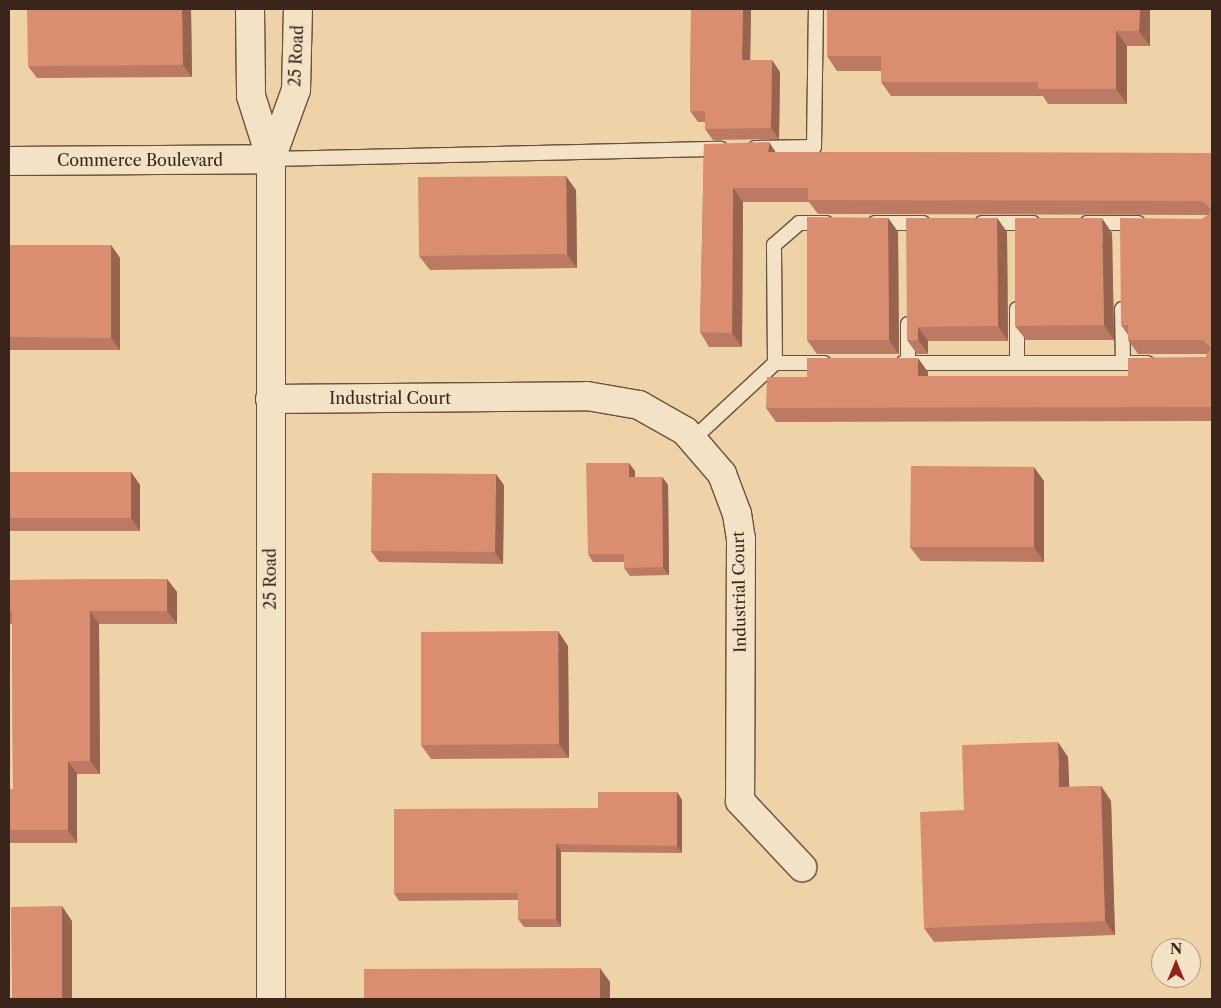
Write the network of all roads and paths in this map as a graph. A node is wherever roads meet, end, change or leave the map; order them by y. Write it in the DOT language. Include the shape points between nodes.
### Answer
graph roads {
  1 [pos="250,9"];
  2 [pos="298,9"];
  3 [pos="816,9"];
  4 [pos="271,159"];
  5 [pos="9,161"];
  6 [pos="838,223"];
  7 [pos="858,223"];
  8 [pos="907,223"];
  9 [pos="937,223"];
  10 [pos="966,223"];
  11 [pos="1016,223"];
  12 [pos="1045,223"];
  13 [pos="1074,223"];
  14 [pos="1121,223"];
  15 [pos="1149,223"];
  16 [pos="907,242"];
  17 [pos="1016,242"];
  18 [pos="1122,242"];
  19 [pos="1017,298"];
  20 [pos="1122,298"];
  21 [pos="908,307"];
  22 [pos="775,363"];
  23 [pos="841,363"];
  24 [pos="889,363"];
  25 [pos="908,363"];
  26 [pos="1017,363"];
  27 [pos="1123,363"];
  28 [pos="1162,363"];
  29 [pos="270,399"];
  30 [pos="693,439"];
  31 [pos="802,867"];
  32 [pos="271,999"];
  1 -- 4 [label="street, 25 Road" via="251,96"];
  2 -- 4 [label="street, 25 Road" via="296,90"];
  3 -- 4 [label="lane" via="814,147"];
  4 -- 5 [label="street, Commerce Boulevard"];
  4 -- 29 [label="street, 25 Road"];
  6 -- 22 [label="lane" via="799,223 774,245"];
  7 -- 8 [label="lane"];
  8 -- 9 [label="lane"];
  8 -- 16 [label="lane"];
  10 -- 11 [label="lane"];
  11 -- 12 [label="lane"];
  11 -- 17 [label="lane"];
  13 -- 14 [label="lane"];
  14 -- 15 [label="lane"];
  14 -- 18 [label="lane"];
  19 -- 26 [label="lane"];
  20 -- 27 [label="lane"];
  21 -- 25 [label="lane"];
  22 -- 23 [label="lane"];
  22 -- 30 [label="lane"];
  24 -- 25 [label="lane"];
  25 -- 26 [label="lane"];
  26 -- 27 [label="lane"];
  27 -- 28 [label="lane"];
  29 -- 30 [label="street, Industrial Court" via="613,398 663,416"];
  29 -- 32 [label="street, 25 Road"];
  30 -- 31 [label="street, Industrial Court" via="722,474 737,514 741,539 740,801"];
}
